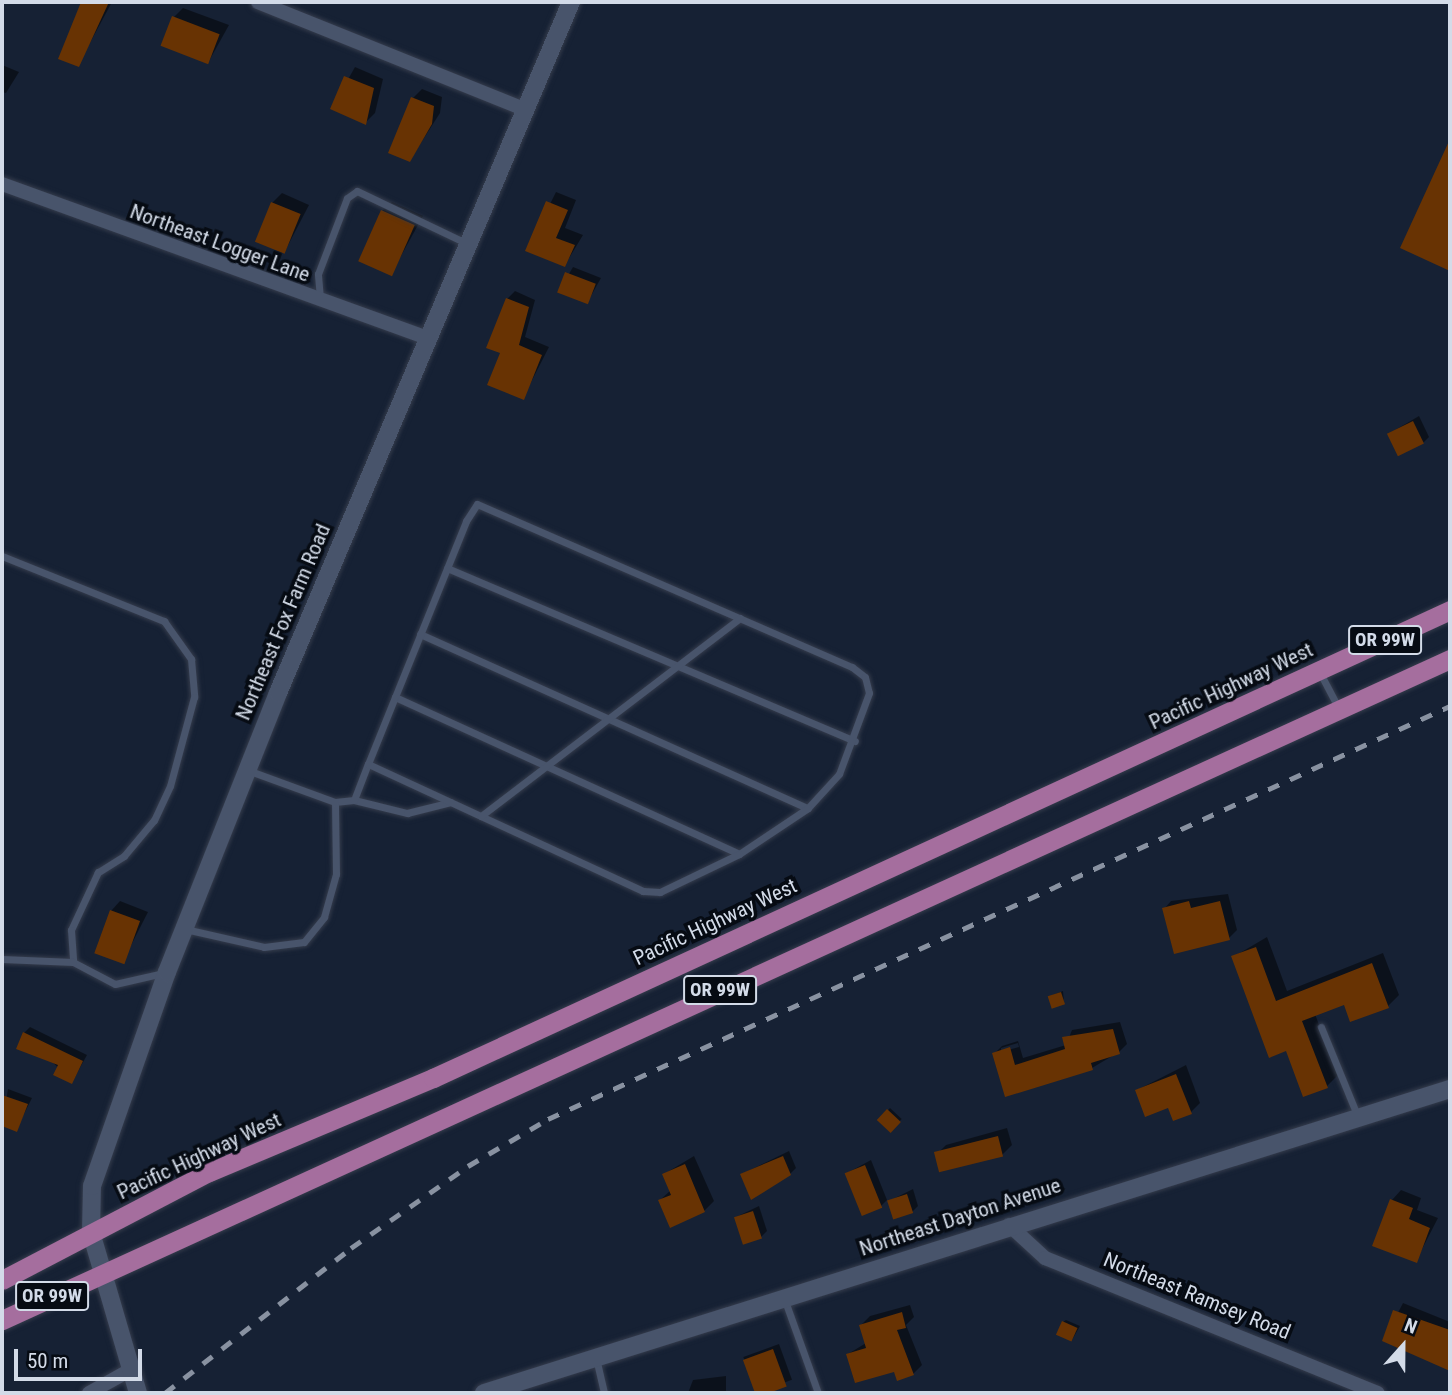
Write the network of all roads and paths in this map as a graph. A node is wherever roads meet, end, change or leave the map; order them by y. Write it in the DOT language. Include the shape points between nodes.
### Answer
graph roads {
  1 [pos="258,2"];
  2 [pos="571,2"];
  3 [pos="524,109"];
  4 [pos="2,184"];
  5 [pos="466,243"];
  6 [pos="321,302"];
  7 [pos="425,337"];
  8 [pos="2,556"];
  9 [pos="447,568"];
  10 [pos="1450,610"];
  11 [pos="740,618"];
  12 [pos="420,634"];
  13 [pos="1450,659"];
  14 [pos="679,666"];
  15 [pos="1319,670"];
  16 [pos="395,696"];
  17 [pos="1339,709"];
  18 [pos="611,719"];
  19 [pos="855,741"];
  20 [pos="368,764"];
  21 [pos="547,766"];
  22 [pos="247,770"];
  23 [pos="354,800"];
  24 [pos="335,802"];
  25 [pos="451,802"];
  26 [pos="808,808"];
  27 [pos="481,816"];
  28 [pos="739,854"];
  29 [pos="185,929"];
  30 [pos="2,959"];
  31 [pos="73,962"];
  32 [pos="167,972"];
  33 [pos="1321,1027"];
  34 [pos="1450,1089"];
  35 [pos="1358,1117"];
  36 [pos="1009,1225"];
  37 [pos="91,1232"];
  38 [pos="102,1272"];
  39 [pos="2,1280"];
  40 [pos="784,1297"];
  41 [pos="2,1320"];
  42 [pos="595,1358"];
  43 [pos="132,1369"];
  44 [pos="89,1393"];
  45 [pos="138,1393"];
  46 [pos="484,1393"];
  47 [pos="604,1393"];
  48 [pos="818,1393"];
  49 [pos="1378,1393"];
  1 -- 3 [label="street"];
  2 -- 3 [label="street, Northeast Fox Farm Road"];
  3 -- 5 [label="street, Northeast Fox Farm Road"];
  4 -- 6 [label="street, Northeast Logger Lane"];
  5 -- 6 [label="lane" via="357,191 347,198 318,274"];
  5 -- 7 [label="street, Northeast Fox Farm Road"];
  6 -- 7 [label="street, Northeast Logger Lane"];
  7 -- 22 [label="street, Northeast Fox Farm Road"];
  8 -- 31 [label="lane" via="164,621 191,659 194,697 170,786 154,820 124,856 98,872 71,930"];
  9 -- 11 [label="lane" via="477,504"];
  9 -- 12 [label="lane"];
  9 -- 14 [label="lane"];
  10 -- 15 [label="main road, Pacific Highway West / OR 99W"];
  11 -- 14 [label="lane"];
  11 -- 19 [label="lane" via="866,677 867,708"];
  12 -- 16 [label="lane"];
  12 -- 18 [label="lane"];
  13 -- 17 [label="main road, OR 99W"];
  14 -- 18 [label="lane"];
  14 -- 19 [label="lane"];
  15 -- 17 [label="lane"];
  15 -- 37 [label="main road, Pacific Highway West / OR 99W" via="433,1078 209,1172"];
  16 -- 20 [label="lane"];
  16 -- 21 [label="lane"];
  17 -- 38 [label="main road, OR 99W"];
  18 -- 21 [label="lane"];
  18 -- 26 [label="lane"];
  19 -- 26 [label="lane" via="839,774"];
  20 -- 23 [label="lane"];
  20 -- 25 [label="lane"];
  21 -- 27 [label="lane"];
  21 -- 28 [label="lane"];
  22 -- 24 [label="lane"];
  22 -- 29 [label="street, Northeast Fox Farm Road"];
  23 -- 24 [label="lane"];
  23 -- 25 [label="lane" via="407,813"];
  24 -- 29 [label="lane" via="331,897 304,943 264,947"];
  25 -- 27 [label="lane"];
  26 -- 28 [label="lane"];
  27 -- 28 [label="lane" via="643,891 673,889"];
  29 -- 32 [label="street, Northeast Fox Farm Road"];
  30 -- 31 [label="lane"];
  31 -- 32 [label="lane" via="115,984"];
  32 -- 37 [label="street, Northeast Fox Farm Road" via="93,1186"];
  33 -- 35 [label="lane"];
  34 -- 35 [label="street, Northeast Dayton Avenue"];
  35 -- 36 [label="street, Northeast Dayton Avenue"];
  36 -- 40 [label="street, Northeast Dayton Avenue"];
  36 -- 49 [label="street, Northeast Ramsey Road" via="1045,1258"];
  37 -- 38 [label="street, Northeast Fox Farm Road"];
  37 -- 39 [label="main road, Pacific Highway West / OR 99W"];
  38 -- 41 [label="main road, OR 99W"];
  38 -- 43 [label="street"];
  40 -- 42 [label="street, Northeast Dayton Avenue"];
  40 -- 48 [label="lane"];
  42 -- 46 [label="street, Northeast Dayton Avenue"];
  42 -- 47 [label="lane"];
  43 -- 44 [label="street"];
  43 -- 45 [label="street"];
}
